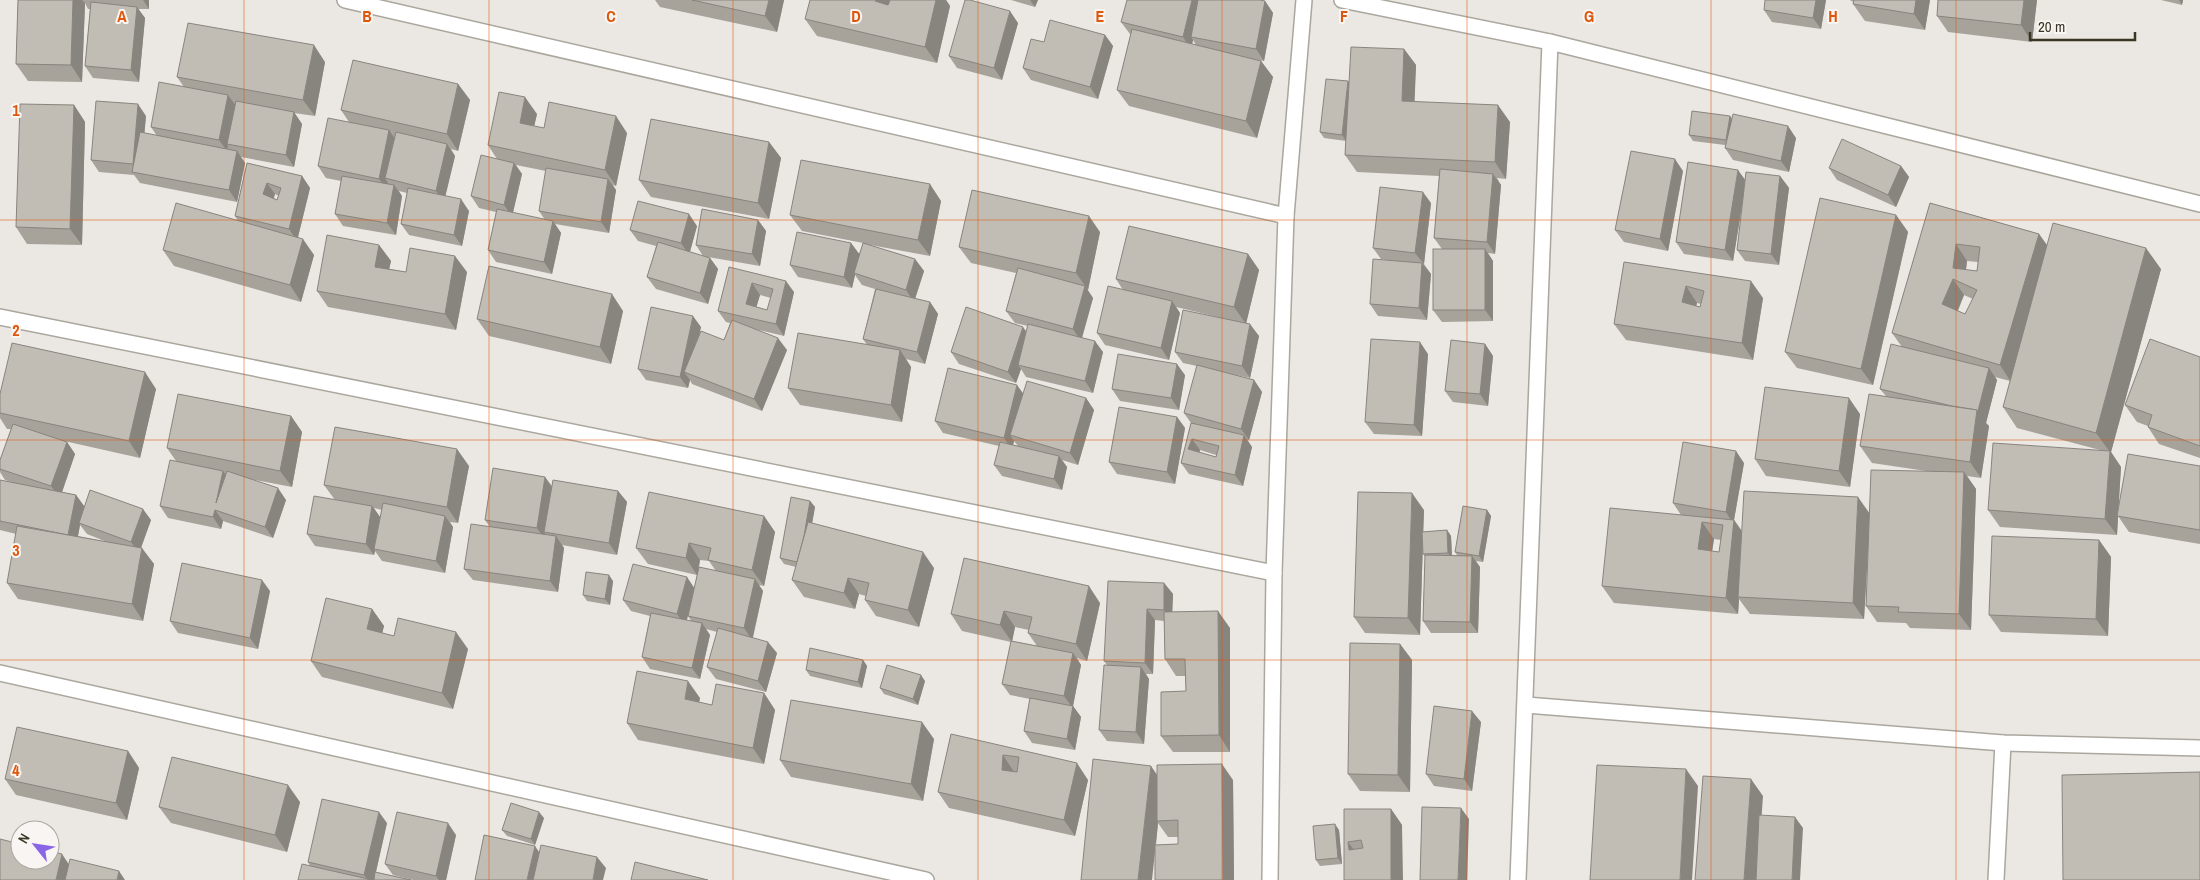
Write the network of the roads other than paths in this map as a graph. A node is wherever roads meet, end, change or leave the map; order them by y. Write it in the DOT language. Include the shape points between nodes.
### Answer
graph roads {
  1 [pos="345,0"];
  2 [pos="1304,0"];
  3 [pos="1342,0"];
  4 [pos="1550,42"];
  5 [pos="2200,204"];
  6 [pos="1286,216"];
  7 [pos="0,317"];
  8 [pos="1274,573"];
  9 [pos="0,673"];
  10 [pos="1526,705"];
  11 [pos="2002,743"];
  12 [pos="2200,748"];
  13 [pos="926,880"];
  14 [pos="1270,880"];
  15 [pos="1518,880"];
  16 [pos="1996,880"];
  1 -- 6 [label="street"];
  2 -- 6 [label="street"];
  3 -- 4 [label="street"];
  4 -- 5 [label="street"];
  4 -- 10 [label="street"];
  6 -- 8 [label="street"];
  7 -- 8 [label="street"];
  8 -- 14 [label="street"];
  9 -- 13 [label="street"];
  10 -- 11 [label="street"];
  10 -- 15 [label="street"];
  11 -- 12 [label="street"];
  11 -- 16 [label="street"];
}
